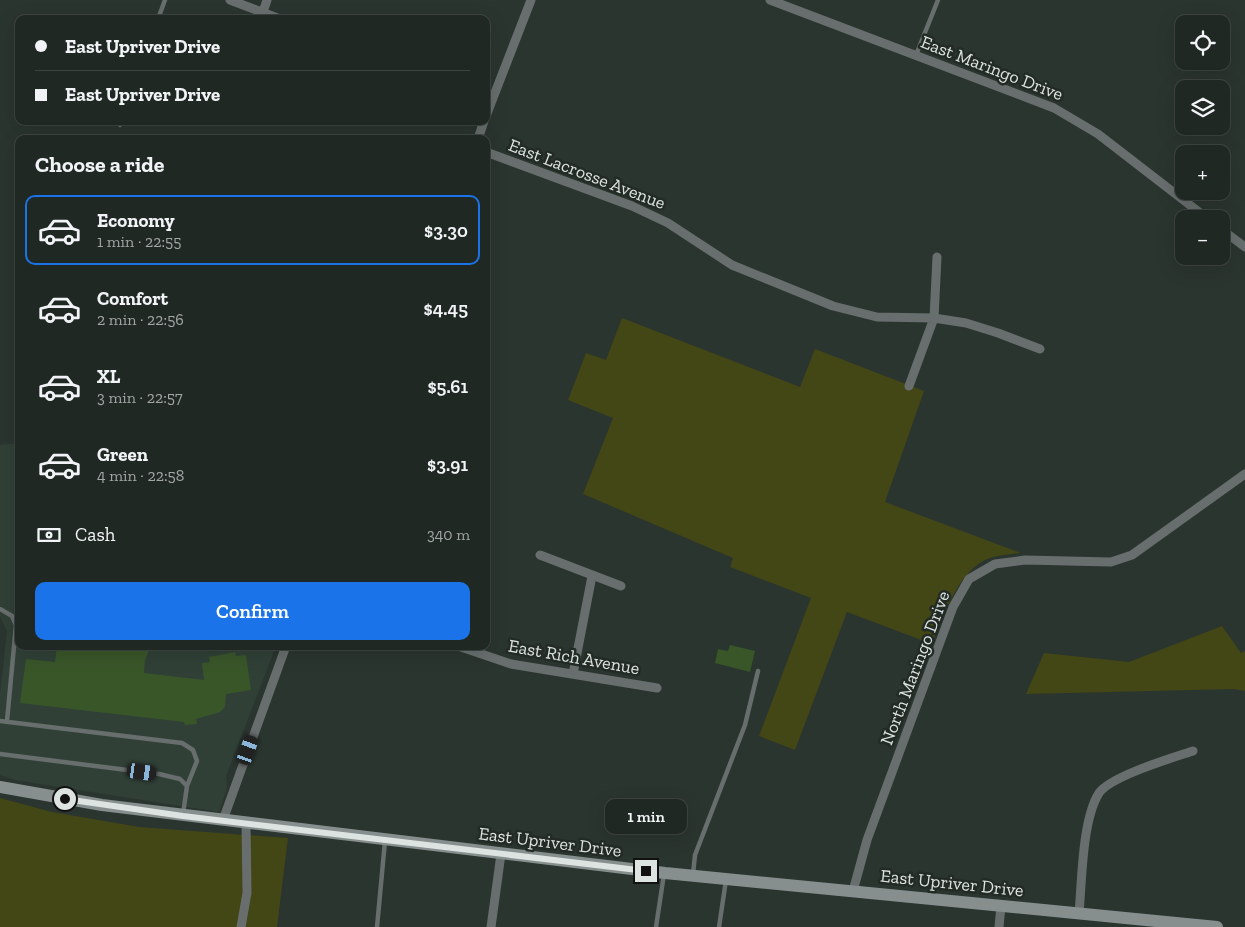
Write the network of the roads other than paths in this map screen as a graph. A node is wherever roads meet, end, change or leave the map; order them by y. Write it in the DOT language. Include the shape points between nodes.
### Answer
graph roads {
  1 [pos="165,0"];
  2 [pos="230,0"];
  3 [pos="267,0"];
  4 [pos="531,0"];
  5 [pos="770,0"];
  6 [pos="938,0"];
  7 [pos="263,12"];
  8 [pos="159,15"];
  9 [pos="270,15"];
  10 [pos="916,55"];
  11 [pos="490,95"];
  12 [pos="490,153"];
  13 [pos="1196,210"];
  14 [pos="1230,235"];
  15 [pos="1245,247"];
  16 [pos="937,257"];
  17 [pos="934,318"];
  18 [pos="1040,349"];
  19 [pos="909,386"];
  20 [pos="1245,474"];
  21 [pos="540,555"];
  22 [pos="592,576"];
  23 [pos="621,586"];
  24 [pos="0,609"];
  25 [pos="15,623"];
  26 [pos="15,634"];
  27 [pos="285,650"];
  28 [pos="470,650"];
  29 [pos="758,671"];
  30 [pos="572,674"];
  31 [pos="657,688"];
  32 [pos="0,720"];
  33 [pos="7,721"];
  34 [pos="1192,751"];
  35 [pos="0,754"];
  36 [pos="187,786"];
  37 [pos="0,787"];
  38 [pos="183,816"];
  39 [pos="223,820"];
  40 [pos="246,823"];
  41 [pos="386,840"];
  42 [pos="501,854"];
  43 [pos="664,873"];
  44 [pos="693,876"];
  45 [pos="726,879"];
  46 [pos="854,891"];
  47 [pos="1001,906"];
  48 [pos="1079,913"];
  49 [pos="1157,924"];
  50 [pos="240,927"];
  51 [pos="377,927"];
  52 [pos="491,927"];
  53 [pos="656,927"];
  54 [pos="719,927"];
  55 [pos="999,927"];
  56 [pos="1217,927"];
  1 -- 8 [label="lane"];
  2 -- 7 [label="street"];
  3 -- 7 [label="street"];
  4 -- 11 [label="street"];
  5 -- 10 [label="street, East Maringo Drive"];
  6 -- 10 [label="lane"];
  7 -- 9 [label="street"];
  10 -- 13 [label="street, East Maringo Drive" via="1054,108 1098,134"];
  12 -- 17 [label="street, East Lacrosse Avenue" via="632,206 668,223 732,265 832,306 877,317"];
  14 -- 15 [label="street"];
  16 -- 17 [label="street"];
  17 -- 18 [label="street, East Lacrosse Avenue" via="974,326"];
  17 -- 19 [label="street"];
  20 -- 46 [label="street, North Maringo Drive" via="1132,555 1111,562 1017,561 995,564 969,579 954,607 874,821"];
  21 -- 22 [label="street"];
  22 -- 23 [label="street"];
  22 -- 30 [label="street"];
  24 -- 25 [label="lane" via="12,616"];
  26 -- 33 [label="lane"];
  27 -- 39 [label="street"];
  28 -- 30 [label="street, East Rich Avenue" via="511,664"];
  29 -- 44 [label="lane" via="745,725 695,855"];
  30 -- 31 [label="street, East Rich Avenue"];
  32 -- 33 [label="lane"];
  33 -- 36 [label="lane" via="182,743 193,750 198,761"];
  34 -- 48 [label="street" via="1122,776 1100,792 1088,824"];
  35 -- 36 [label="lane" via="160,774 180,779"];
  36 -- 38 [label="lane"];
  37 -- 38 [label="main road, East Upriver Drive"];
  38 -- 39 [label="main road, East Upriver Drive"];
  39 -- 40 [label="main road, East Upriver Drive"];
  40 -- 41 [label="main road, East Upriver Drive"];
  40 -- 50 [label="street" via="247,893"];
  41 -- 42 [label="main road, East Upriver Drive"];
  41 -- 51 [label="lane"];
  42 -- 43 [label="main road, East Upriver Drive"];
  42 -- 52 [label="street"];
  43 -- 44 [label="main road, East Upriver Drive"];
  43 -- 53 [label="lane"];
  44 -- 45 [label="main road, East Upriver Drive"];
  45 -- 46 [label="main road, East Upriver Drive"];
  45 -- 54 [label="lane"];
  46 -- 47 [label="main road, East Upriver Drive"];
  47 -- 48 [label="main road, East Upriver Drive"];
  47 -- 55 [label="street"];
  48 -- 49 [label="main road, East Upriver Drive"];
  49 -- 56 [label="main road, East Upriver Drive"];
}
